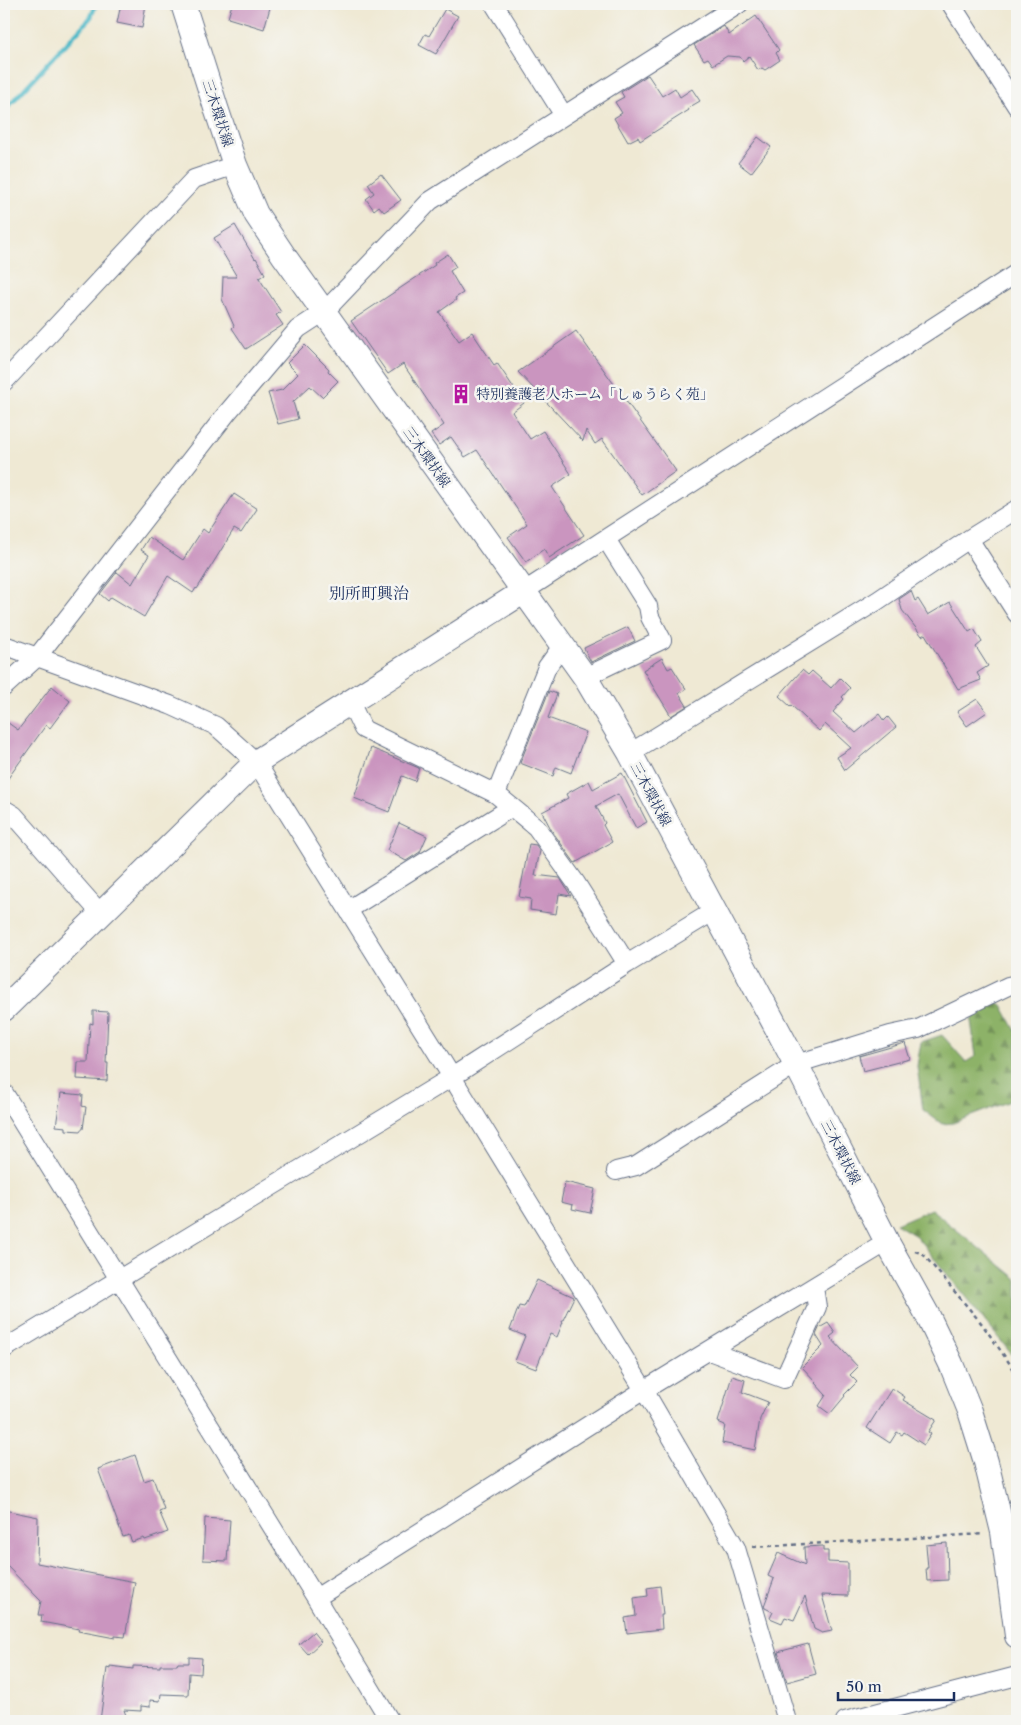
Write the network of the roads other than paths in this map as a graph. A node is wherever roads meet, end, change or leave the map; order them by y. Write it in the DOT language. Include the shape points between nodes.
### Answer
graph roads {
  1 [pos="183,4"];
  2 [pos="494,4"];
  3 [pos="739,4"];
  4 [pos="951,4"];
  5 [pos="1017,107"];
  6 [pos="563,114"];
  7 [pos="235,165"];
  8 [pos="1017,273"];
  9 [pos="324,312"];
  10 [pos="4,382"];
  11 [pos="1017,510"];
  12 [pos="606,539"];
  13 [pos="969,540"];
  14 [pos="524,592"];
  15 [pos="1017,614"];
  16 [pos="4,645"];
  17 [pos="562,645"];
  18 [pos="37,657"];
  19 [pos="585,677"];
  20 [pos="4,687"];
  21 [pos="350,702"];
  22 [pos="630,753"];
  23 [pos="256,762"];
  24 [pos="496,794"];
  25 [pos="512,807"];
  26 [pos="4,809"];
  27 [pos="348,910"];
  28 [pos="714,911"];
  29 [pos="101,914"];
  30 [pos="627,964"];
  31 [pos="1017,984"];
  32 [pos="4,1009"];
  33 [pos="796,1064"];
  34 [pos="452,1077"];
  35 [pos="4,1093"];
  36 [pos="616,1171"];
  37 [pos="887,1242"];
  38 [pos="119,1279"];
  39 [pos="814,1287"];
  40 [pos="4,1349"];
  41 [pos="709,1350"];
  42 [pos="644,1390"];
  43 [pos="316,1598"];
  44 [pos="1017,1636"];
  45 [pos="1017,1676"];
  46 [pos="390,1721"];
  47 [pos="787,1721"];
  48 [pos="846,1721"];
  1 -- 7 [label="main road, 三木環状線"];
  2 -- 6 [label="street"];
  3 -- 6 [label="street"];
  4 -- 5 [label="street"];
  6 -- 9 [label="street" via="430,200"];
  7 -- 9 [label="main road, 三木環状線" via="256,214"];
  7 -- 10 [label="street" via="194,179"];
  8 -- 12 [label="street"];
  9 -- 14 [label="main road, 三木環状線"];
  9 -- 18 [label="street" via="298,329 228,413"];
  11 -- 13 [label="street"];
  12 -- 14 [label="street"];
  12 -- 19 [label="street" via="648,606 662,640"];
  13 -- 15 [label="street"];
  13 -- 22 [label="street" via="877,601"];
  14 -- 17 [label="main road, 三木環状線"];
  14 -- 21 [label="main road"];
  16 -- 18 [label="street"];
  17 -- 19 [label="main road, 三木環状線"];
  17 -- 24 [label="street" via="547,667"];
  18 -- 20 [label="street"];
  18 -- 23 [label="street" via="170,705 216,726"];
  19 -- 22 [label="main road, 三木環状線"];
  21 -- 23 [label="main road"];
  21 -- 24 [label="street" via="363,729"];
  22 -- 28 [label="main road, 三木環状線"];
  23 -- 27 [label="street"];
  23 -- 29 [label="main road"];
  24 -- 25 [label="street"];
  25 -- 27 [label="street"];
  25 -- 30 [label="street" via="536,827 548,843"];
  26 -- 29 [label="street" via="14,814"];
  27 -- 34 [label="street"];
  28 -- 30 [label="street"];
  28 -- 33 [label="main road, 三木環状線"];
  29 -- 32 [label="main road"];
  30 -- 34 [label="street"];
  31 -- 33 [label="street" via="918,1029 890,1034"];
  33 -- 36 [label="street" via="636,1166"];
  33 -- 37 [label="main road, 三木環状線"];
  34 -- 38 [label="street"];
  34 -- 42 [label="street"];
  35 -- 38 [label="street"];
  37 -- 39 [label="street"];
  37 -- 44 [label="main road, 三木環状線" via="927,1314 970,1411 1003,1532"];
  38 -- 40 [label="street"];
  38 -- 43 [label="street"];
  39 -- 41 [label="street"];
  39 -- 41 [label="street" via="817,1307 784,1379"];
  41 -- 42 [label="street"];
  42 -- 43 [label="street"];
  42 -- 47 [label="street" via="736,1548"];
  43 -- 46 [label="street"];
  45 -- 48 [label="street"];
}
